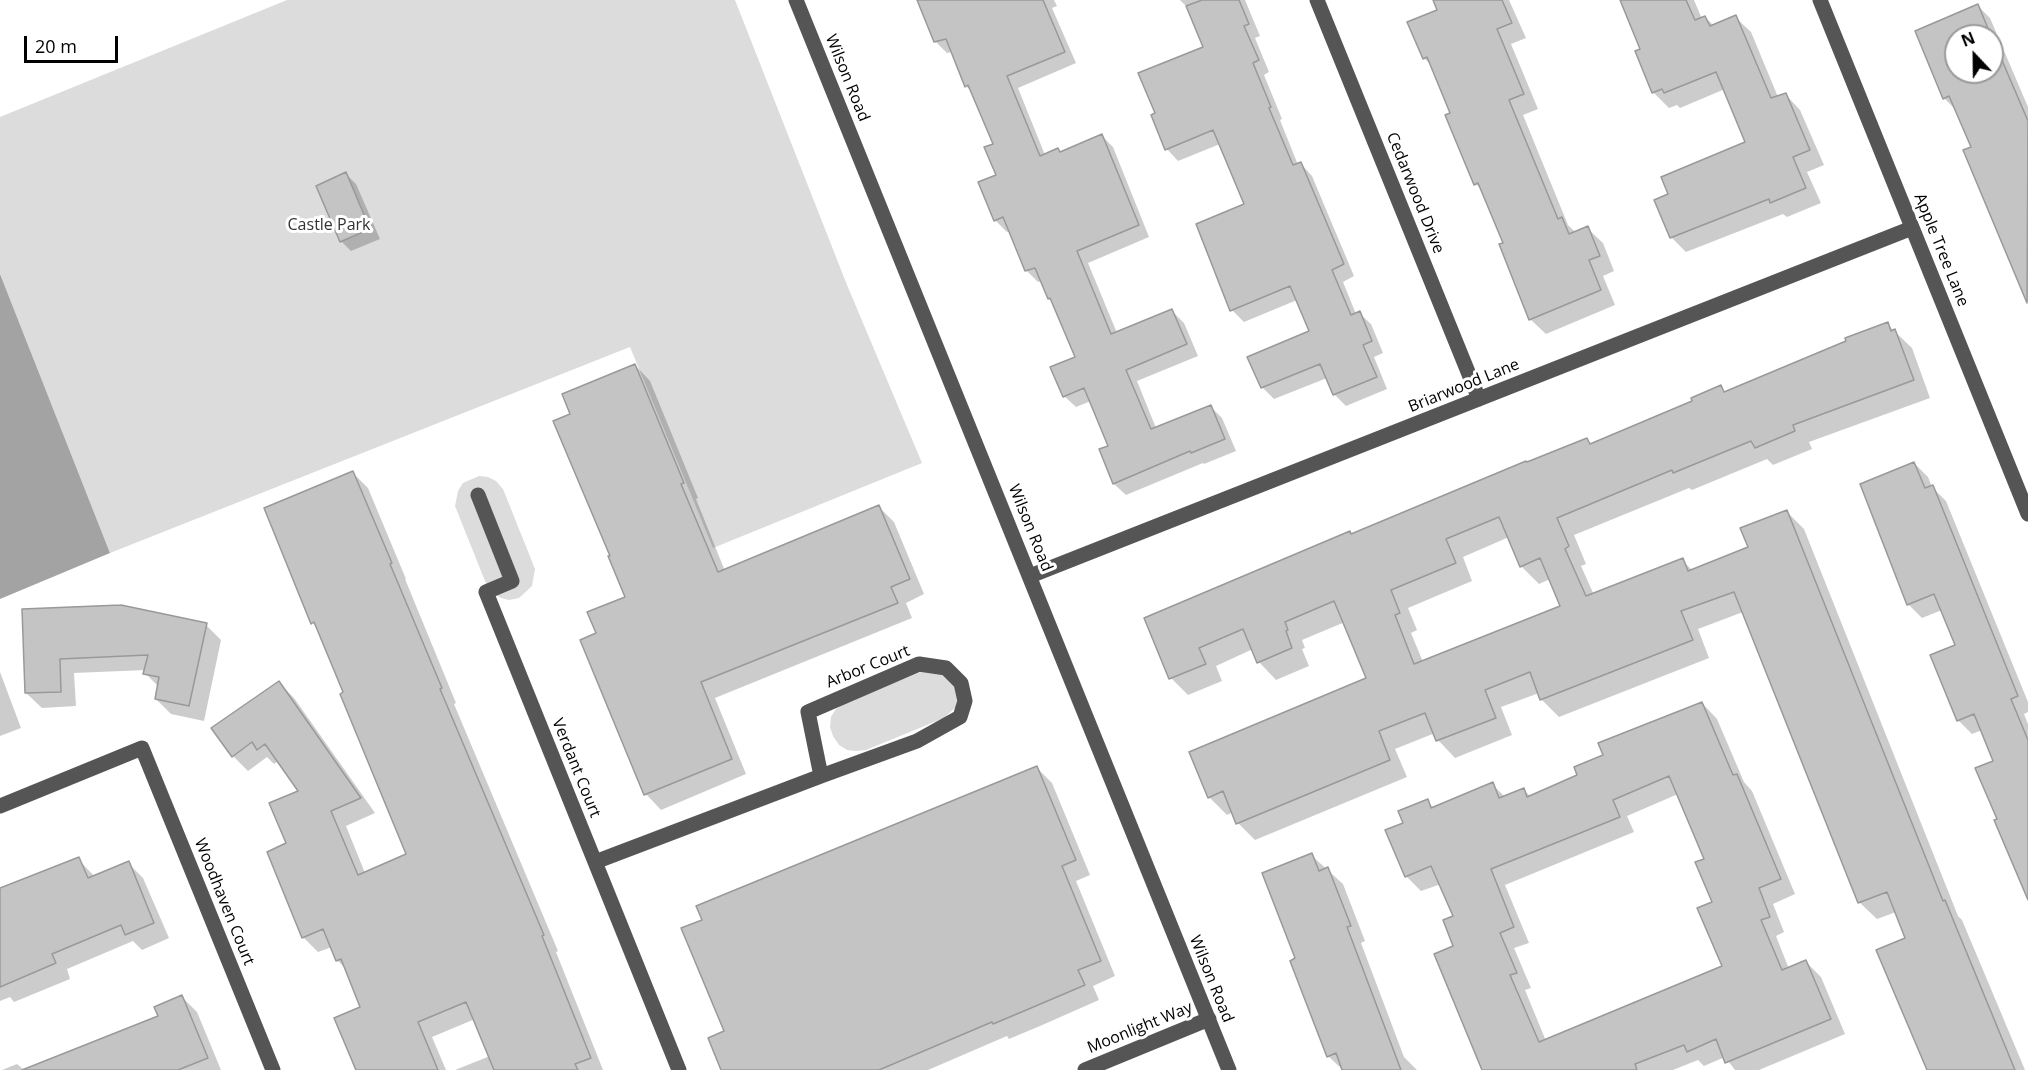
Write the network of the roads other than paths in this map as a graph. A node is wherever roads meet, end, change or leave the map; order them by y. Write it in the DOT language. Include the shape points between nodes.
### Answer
graph roads {
  1 [pos="796,0"];
  2 [pos="1317,0"];
  3 [pos="1820,0"];
  4 [pos="1912,228"];
  5 [pos="1479,399"];
  6 [pos="478,495"];
  7 [pos="2028,514"];
  8 [pos="1030,576"];
  9 [pos="821,776"];
  10 [pos="0,806"];
  11 [pos="595,862"];
  12 [pos="1209,1019"];
  13 [pos="273,1070"];
  14 [pos="679,1070"];
  15 [pos="1085,1070"];
  16 [pos="1229,1070"];
  1 -- 8 [label="street, Wilson Road"];
  2 -- 5 [label="street, Cedarwood Drive"];
  3 -- 4 [label="street, Apple Tree Lane"];
  4 -- 5 [label="street, Briarwood Lane"];
  4 -- 7 [label="street, Apple Tree Lane"];
  5 -- 8 [label="street, Briarwood Lane"];
  6 -- 11 [label="street, Verdant Court" via="512,581 486,592"];
  8 -- 12 [label="street, Wilson Road"];
  9 -- 9 [label="street, Arbor Court" via="808,712 919,664 946,668 961,683 965,701 960,717 917,741"];
  9 -- 11 [label="street, Arbor Court"];
  10 -- 13 [label="street, Woodhaven Court" via="142,748"];
  11 -- 14 [label="street, Verdant Court"];
  12 -- 15 [label="street, Moonlight Way"];
  12 -- 16 [label="street, Wilson Road"];
}
